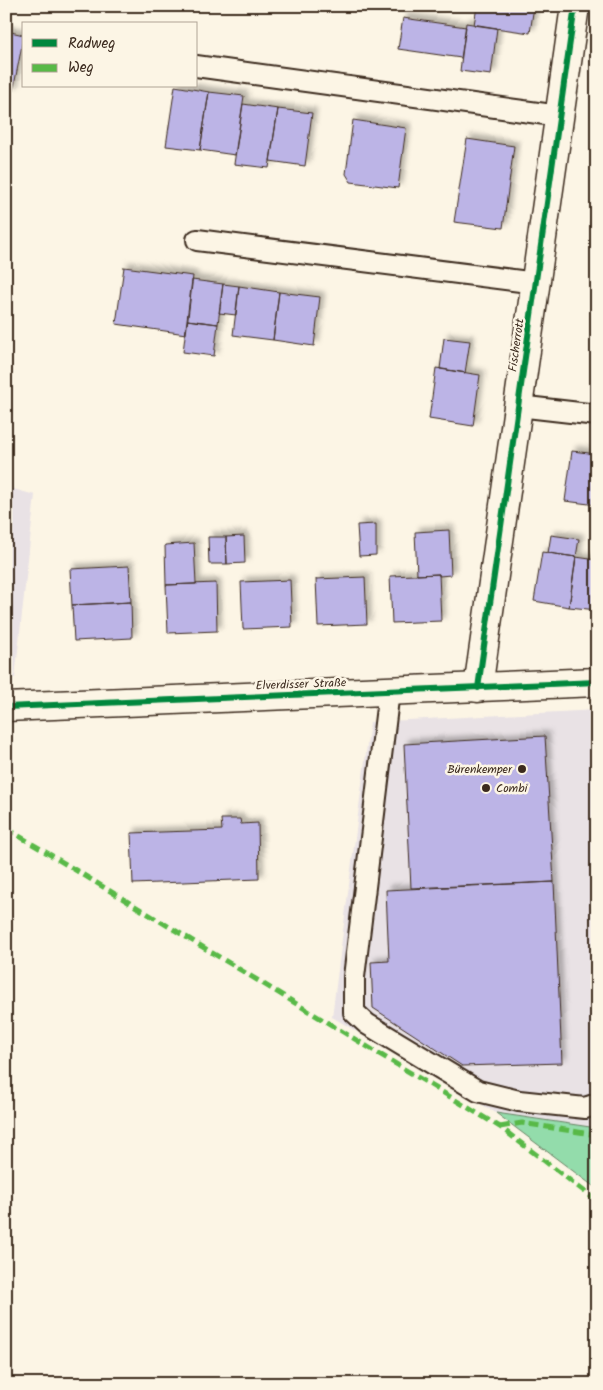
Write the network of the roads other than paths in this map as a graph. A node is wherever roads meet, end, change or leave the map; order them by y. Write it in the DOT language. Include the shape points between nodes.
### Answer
graph roads {
  1 [pos="575,6"];
  2 [pos="198,66"];
  3 [pos="560,116"];
  4 [pos="197,240"];
  5 [pos="536,283"];
  6 [pos="518,406"];
  7 [pos="597,415"];
  8 [pos="597,682"];
  9 [pos="478,688"];
  10 [pos="388,691"];
  11 [pos="6,707"];
  12 [pos="597,1104"];
  1 -- 3 [label="street, Fischerrott"];
  2 -- 3 [label="lane"];
  3 -- 5 [label="street, Fischerrott"];
  4 -- 5 [label="lane"];
  5 -- 6 [label="street, Fischerrott"];
  6 -- 7 [label="lane"];
  6 -- 9 [label="street, Fischerrott"];
  8 -- 9 [label="street, Elverdisser Straße"];
  9 -- 10 [label="street, Elverdisser Straße"];
  10 -- 11 [label="street, Elverdisser Straße"];
  10 -- 12 [label="lane" via="354,977 354,1012 367,1024 478,1091 519,1102 585,1108"];
}
